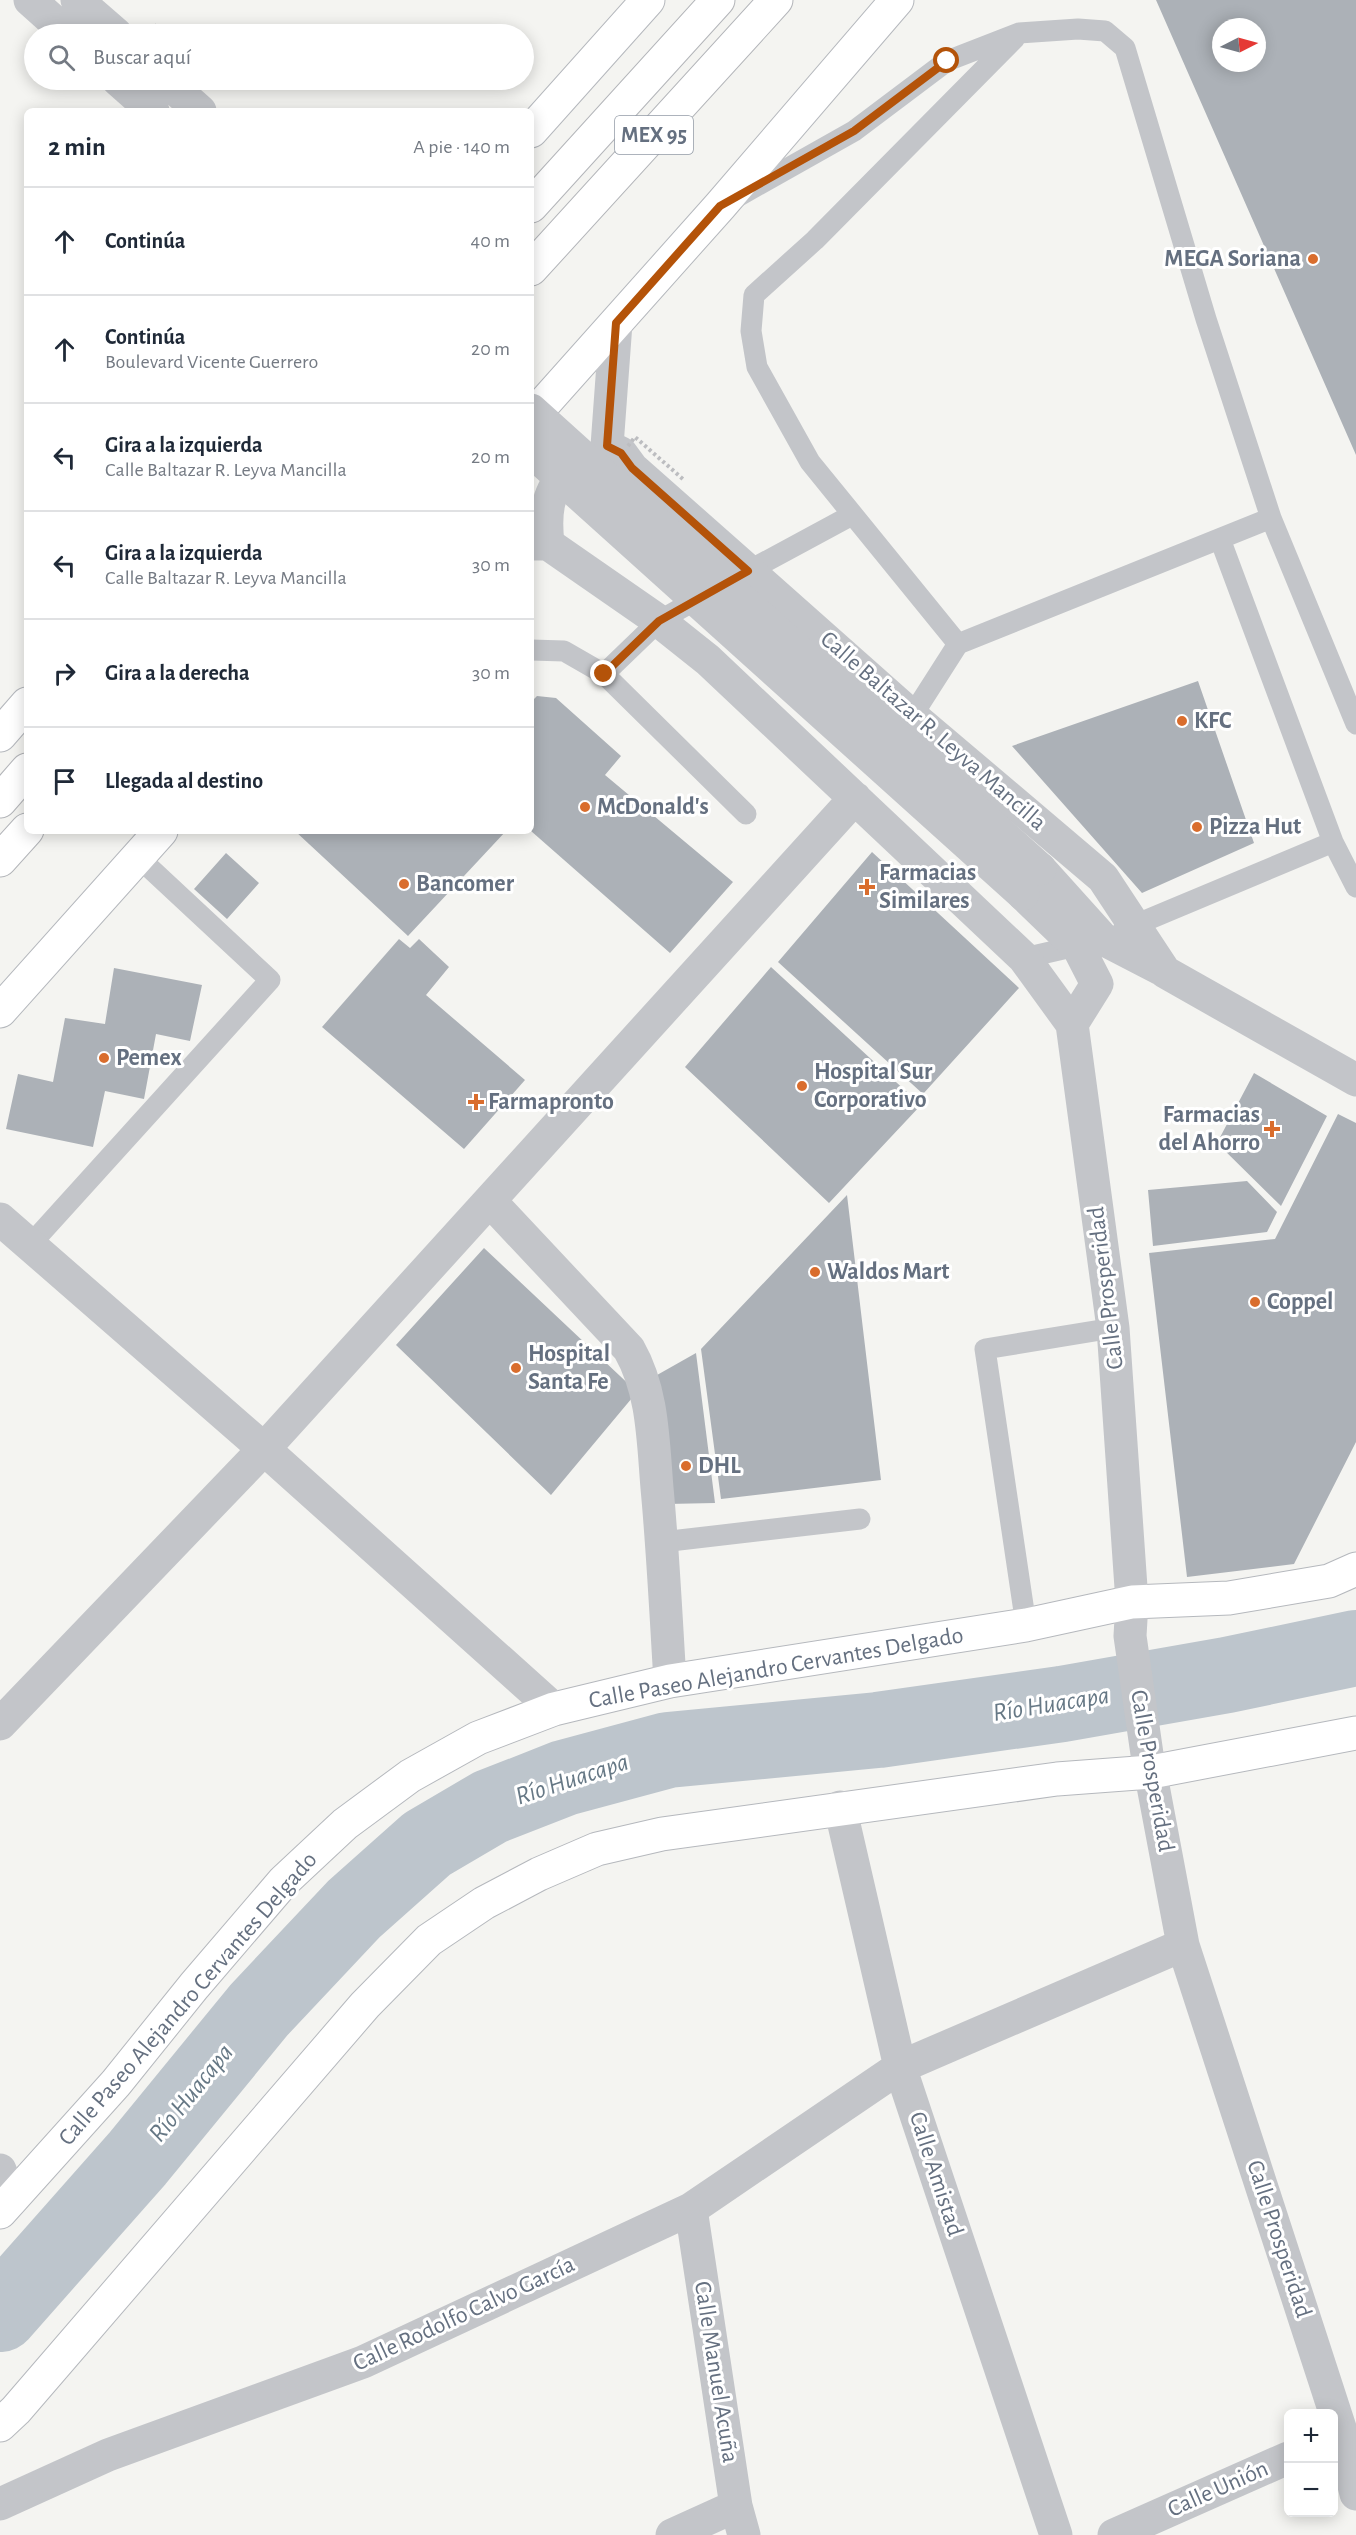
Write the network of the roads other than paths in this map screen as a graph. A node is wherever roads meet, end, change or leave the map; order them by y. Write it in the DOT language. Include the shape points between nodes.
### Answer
graph roads {
  1 [pos="30,0"];
  2 [pos="77,0"];
  3 [pos="648,0"];
  4 [pos="718,0"];
  5 [pos="776,0"];
  6 [pos="897,0"];
  7 [pos="57,24"];
  8 [pos="105,24"];
  9 [pos="1020,33"];
  10 [pos="129,90"];
  11 [pos="176,90"];
  12 [pos="150,108"];
  13 [pos="197,108"];
  14 [pos="534,128"];
  15 [pos="534,203"];
  16 [pos="720,206"];
  17 [pos="534,266"];
  18 [pos="616,323"];
  19 [pos="534,413"];
  20 [pos="534,415"];
  21 [pos="607,446"];
  22 [pos="534,454"];
  23 [pos="852,515"];
  24 [pos="1271,518"];
  25 [pos="1220,539"];
  26 [pos="540,544"];
  27 [pos="748,571"];
  28 [pos="659,621"];
  29 [pos="958,644"];
  30 [pos="534,650"];
  31 [pos="604,674"];
  32 [pos="24,707"];
  33 [pos="912,716"];
  34 [pos="1356,724"];
  35 [pos="0,735"];
  36 [pos="24,773"];
  37 [pos="855,798"];
  38 [pos="0,801"];
  39 [pos="746,814"];
  40 [pos="24,833"];
  41 [pos="158,834"];
  42 [pos="1333,843"];
  43 [pos="138,856"];
  44 [pos="0,860"];
  45 [pos="1031,881"];
  46 [pos="1356,887"];
  47 [pos="1135,926"];
  48 [pos="1090,943"];
  49 [pos="1024,958"];
  50 [pos="1165,972"];
  51 [pos="0,1011"];
  52 [pos="1072,1024"];
  53 [pos="1356,1080"];
  54 [pos="490,1201"];
  55 [pos="0,1219"];
  56 [pos="30,1245"];
  57 [pos="1113,1328"];
  58 [pos="264,1449"];
  59 [pos="860,1519"];
  60 [pos="662,1542"];
  61 [pos="1356,1569"];
  62 [pos="1132,1602"];
  63 [pos="1026,1625"];
  64 [pos="670,1681"];
  65 [pos="555,1709"];
  66 [pos="0,1724"];
  67 [pos="1356,1733"];
  68 [pos="1149,1763"];
  69 [pos="840,1807"];
  70 [pos="1183,1945"];
  71 [pos="900,2067"];
  72 [pos="4,2193"];
  73 [pos="691,2209"];
  74 [pos="0,2425"];
  75 [pos="1344,2434"];
  76 [pos="1284,2460"];
  77 [pos="1356,2494"];
  78 [pos="0,2504"];
  79 [pos="740,2520"];
  80 [pos="672,2535"];
  81 [pos="1056,2535"];
  82 [pos="1114,2535"];
  1 -- 7 [label="street"];
  2 -- 8 [label="street"];
  3 -- 14 [label="main road"];
  4 -- 15 [label="main road, MEX 95"];
  5 -- 17 [label="main road, MEX 95"];
  6 -- 16 [label="main road"];
  9 -- 16 [label="lane" via="947,61 854,131"];
  9 -- 23 [label="lane" via="815,240 754,295 751,331 757,367 810,462"];
  9 -- 24 [label="lane" via="1105,31 1125,48"];
  10 -- 12 [label="street"];
  11 -- 13 [label="street"];
  16 -- 18 [label="main road"];
  18 -- 20 [label="main road"];
  18 -- 21 [label="street"];
  19 -- 45 [label="street, bridge"];
  21 -- 26 [label="street" via="579,451 551,492"];
  21 -- 27 [label="street, Calle Baltazar R. Leyva Mancilla" via="621,453 632,468"];
  22 -- 45 [label="street, bridge"];
  23 -- 27 [label="lane"];
  23 -- 29 [label="lane"];
  24 -- 25 [label="lane"];
  24 -- 34 [label="lane"];
  25 -- 29 [label="lane"];
  25 -- 42 [label="lane"];
  26 -- 28 [label="street"];
  27 -- 28 [label="lane"];
  27 -- 33 [label="street, Calle Baltazar R. Leyva Mancilla"];
  28 -- 31 [label="lane"];
  28 -- 37 [label="street" via="708,660"];
  29 -- 33 [label="lane"];
  30 -- 31 [label="lane" via="564,651"];
  31 -- 39 [label="lane"];
  32 -- 35 [label="main road"];
  33 -- 47 [label="street, Calle Baltazar R. Leyva Mancilla" via="1103,878"];
  36 -- 38 [label="main road"];
  37 -- 49 [label="street"];
  37 -- 54 [label="street"];
  40 -- 44 [label="main road"];
  41 -- 43 [label="main road"];
  42 -- 46 [label="lane"];
  42 -- 47 [label="lane"];
  43 -- 51 [label="main road"];
  43 -- 56 [label="lane" via="270,980"];
  45 -- 48 [label="street"];
  47 -- 48 [label="lane"];
  47 -- 50 [label="street, Calle Baltazar R. Leyva Mancilla"];
  48 -- 49 [label="lane"];
  48 -- 50 [label="street"];
  48 -- 52 [label="street" via="1097,984"];
  49 -- 52 [label="street"];
  50 -- 53 [label="street, Calle Baltazar R. Leyva Mancilla"];
  52 -- 57 [label="street, Calle Prosperidad"];
  54 -- 58 [label="street"];
  54 -- 60 [label="street" via="629,1349 641,1370 649,1404"];
  55 -- 56 [label="street"];
  56 -- 58 [label="street"];
  57 -- 62 [label="street, Calle Prosperidad"];
  57 -- 63 [label="lane" via="984,1349"];
  58 -- 65 [label="street"];
  58 -- 66 [label="street"];
  59 -- 60 [label="lane"];
  60 -- 64 [label="street"];
  61 -- 62 [label="main road, Calle Paseo Alejandro Cervantes Delgado" via="1329,1581 1229,1599"];
  62 -- 63 [label="main road, Calle Paseo Alejandro Cervantes Delgado"];
  62 -- 68 [label="street, Calle Prosperidad" via="1130,1636"];
  63 -- 64 [label="main road, Calle Paseo Alejandro Cervantes Delgado"];
  64 -- 65 [label="main road, Calle Paseo Alejandro Cervantes Delgado"];
  65 -- 72 [label="main road, Calle Paseo Alejandro Cervantes Delgado" via="478,1738 410,1776 345,1824 284,1881 116,2083"];
  67 -- 68 [label="main road"];
  68 -- 69 [label="main road"];
  68 -- 70 [label="street, Calle Prosperidad"];
  69 -- 71 [label="street, Calle Amistad"];
  69 -- 74 [label="main road" via="662,1834 597,1849 502,1893 429,1940 364,2006"];
  70 -- 71 [label="street, Calle Rodolfo Calvo García"];
  70 -- 75 [label="street, Calle Prosperidad"];
  71 -- 73 [label="street, Calle Rodolfo Calvo García"];
  71 -- 81 [label="street, Calle Amistad"];
  73 -- 78 [label="street, Calle Rodolfo Calvo García" via="363,2362 108,2455"];
  73 -- 79 [label="street, Calle Manuel Acuña"];
  75 -- 77 [label="street, Calle Prosperidad"];
  76 -- 82 [label="street, Calle Unión"];
  79 -- 80 [label="street"];
}
